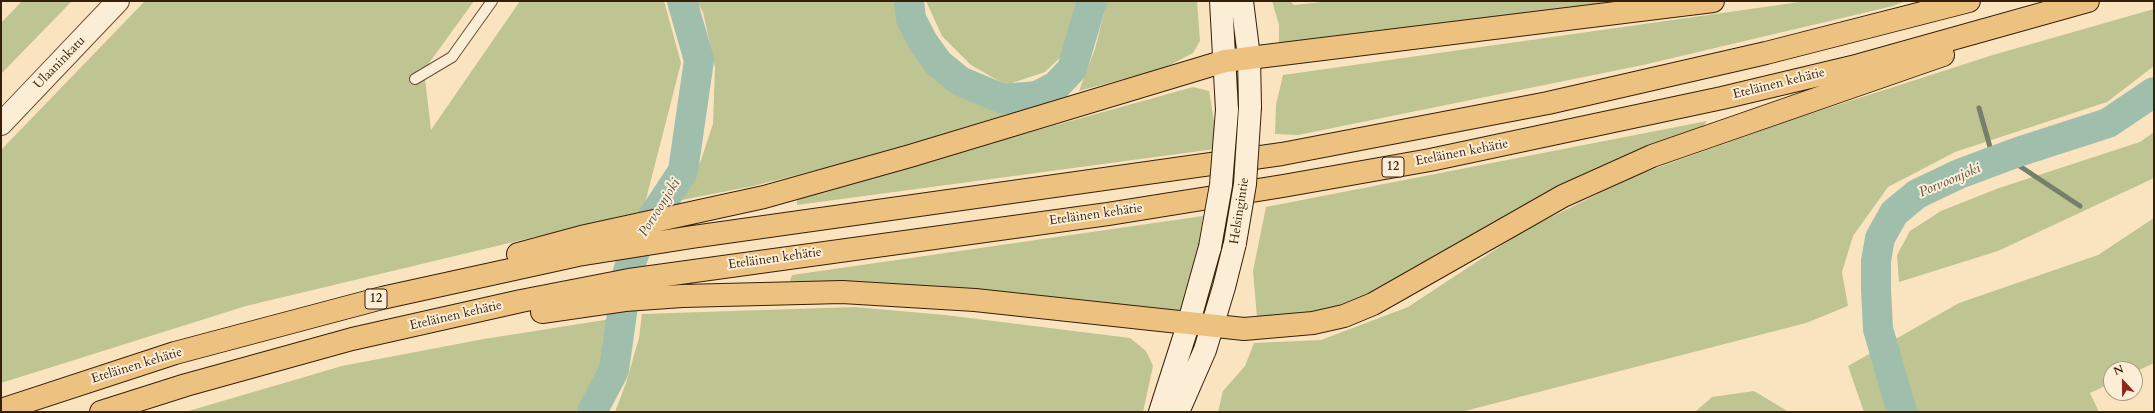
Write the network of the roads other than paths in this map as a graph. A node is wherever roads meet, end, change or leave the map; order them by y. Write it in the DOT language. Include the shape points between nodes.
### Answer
graph roads {
  1 [pos="118,1"];
  2 [pos="492,1"];
  3 [pos="1221,1"];
  4 [pos="1242,1"];
  5 [pos="1713,1"];
  6 [pos="1970,1"];
  7 [pos="2088,1"];
  8 [pos="2099,1"];
  9 [pos="1249,57"];
  10 [pos="1225,61"];
  11 [pos="415,80"];
  12 [pos="1,124"];
  13 [pos="580,246"];
  14 [pos="571,299"];
  15 [pos="1189,322"];
  16 [pos="1213,325"];
  17 [pos="1,410"];
  18 [pos="101,412"];
  19 [pos="1160,412"];
  20 [pos="1178,412"];
  1 -- 12 [label="main road, Ulaaninkatu"];
  2 -- 11 [label="lane" via="452,57"];
  3 -- 10 [label="main road, Helsingintie"];
  4 -- 9 [label="main road, Helsingintie"];
  5 -- 9 [label="highway"];
  6 -- 13 [label="highway, Eteläinen kehätie / 12" via="1766,53 1548,103 1289,152 692,237"];
  7 -- 14 [label="highway, Eteläinen kehätie / 12" via="1845,68 1722,98 1430,160 1108,214 686,272"];
  8 -- 16 [label="highway" via="1652,156 1563,196 1408,286 1344,316 1313,323 1264,328 1244,329"];
  9 -- 10 [label="highway"];
  9 -- 16 [label="main road, Helsingintie, bridge" via="1250,107 1245,184 1235,242"];
  10 -- 13 [label="highway" via="960,141"];
  10 -- 15 [label="main road, Helsingintie, bridge" via="1227,110 1221,184 1210,247"];
  13 -- 17 [label="highway, Eteläinen kehätie / 12" via="175,353"];
  14 -- 15 [label="highway" via="842,292 900,294"];
  14 -- 18 [label="highway, Eteläinen kehätie / 12" via="352,339 186,385"];
  15 -- 16 [label="highway"];
  15 -- 19 [label="main road, Helsingintie"];
  16 -- 20 [label="main road, Helsingintie"];
}
